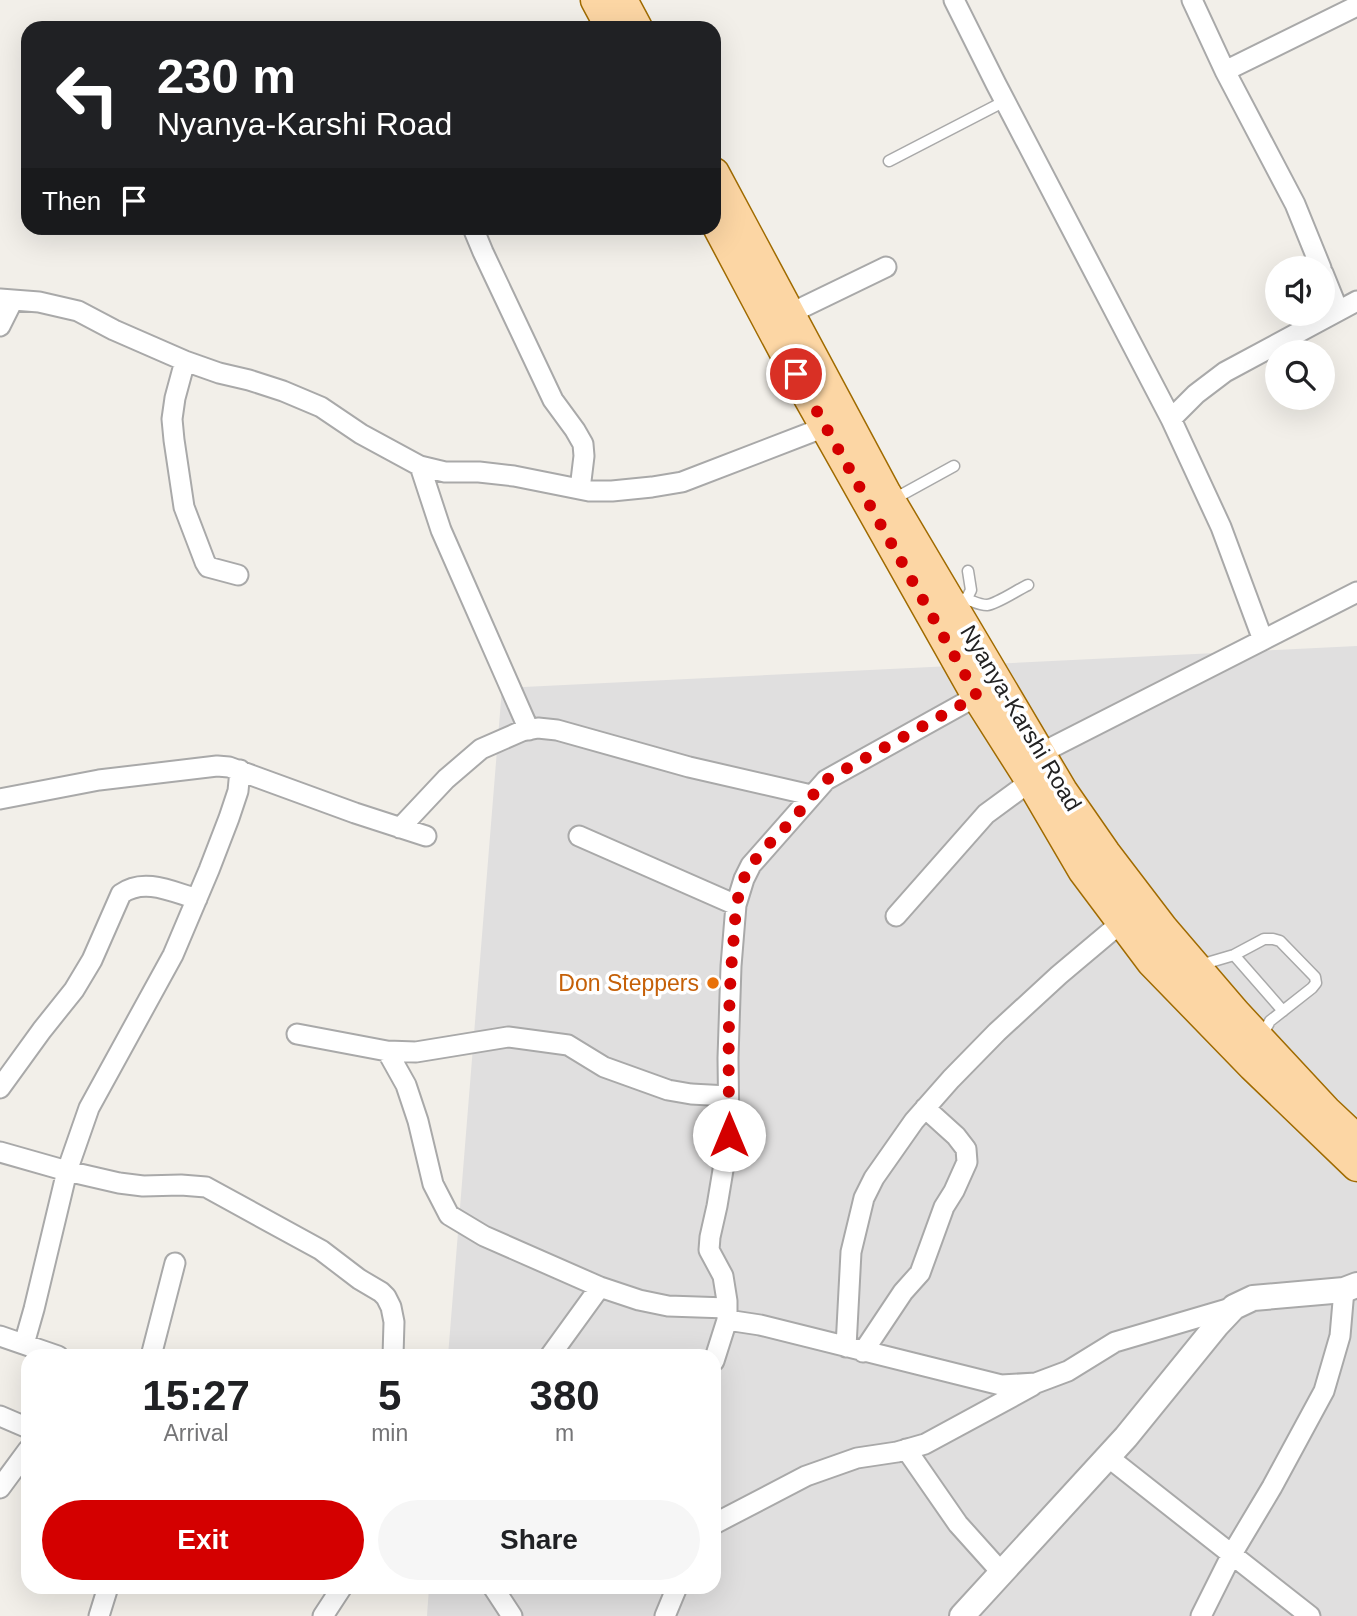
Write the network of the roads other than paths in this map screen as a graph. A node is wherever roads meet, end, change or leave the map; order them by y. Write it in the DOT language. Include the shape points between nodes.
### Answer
graph roads {
  1 [pos="596,0"];
  2 [pos="622,0"];
  3 [pos="954,0"];
  4 [pos="1192,0"];
  5 [pos="1357,6"];
  6 [pos="607,21"];
  7 [pos="633,21"];
  8 [pos="1225,71"];
  9 [pos="1005,101"];
  10 [pos="890,161"];
  11 [pos="721,186"];
  12 [pos="721,232"];
  13 [pos="476,235"];
  14 [pos="1316,256"];
  15 [pos="886,267"];
  16 [pos="6,299"];
  17 [pos="1357,301"];
  18 [pos="1335,303"];
  19 [pos="1338,310"];
  20 [pos="789,314"];
  21 [pos="0,326"];
  22 [pos="185,361"];
  23 [pos="1171,419"];
  24 [pos="825,427"];
  25 [pos="420,466"];
  26 [pos="954,466"];
  27 [pos="580,489"];
  28 [pos="888,511"];
  29 [pos="968,571"];
  30 [pos="238,575"];
  31 [pos="1028,585"];
  32 [pos="1357,592"];
  33 [pos="958,599"];
  34 [pos="1263,640"];
  35 [pos="977,696"];
  36 [pos="529,730"];
  37 [pos="1041,753"];
  38 [pos="240,770"];
  39 [pos="1031,781"];
  40 [pos="811,795"];
  41 [pos="0,799"];
  42 [pos="400,828"];
  43 [pos="426,836"];
  44 [pos="579,836"];
  45 [pos="197,900"];
  46 [pos="736,905"];
  47 [pos="896,916"];
  48 [pos="1122,922"];
  49 [pos="1234,954"];
  50 [pos="1195,966"];
  51 [pos="1283,1011"];
  52 [pos="297,1034"];
  53 [pos="1260,1040"];
  54 [pos="387,1051"];
  55 [pos="0,1088"];
  56 [pos="728,1096"];
  57 [pos="925,1108"];
  58 [pos="1357,1140"];
  59 [pos="0,1152"];
  60 [pos="1357,1166"];
  61 [pos="67,1171"];
  62 [pos="175,1262"];
  63 [pos="600,1287"];
  64 [pos="1351,1288"];
  65 [pos="1234,1307"];
  66 [pos="727,1314"];
  67 [pos="0,1336"];
  68 [pos="24,1344"];
  69 [pos="38,1349"];
  70 [pos="153,1349"];
  71 [pos="393,1349"];
  72 [pos="555,1349"];
  73 [pos="717,1349"];
  74 [pos="854,1350"];
  75 [pos="1036,1384"];
  76 [pos="0,1416"];
  77 [pos="21,1425"];
  78 [pos="906,1449"];
  79 [pos="1108,1457"];
  80 [pos="21,1460"];
  81 [pos="0,1488"];
  82 [pos="721,1520"];
  83 [pos="1232,1554"];
  84 [pos="1002,1573"];
  85 [pos="106,1594"];
  86 [pos="337,1594"];
  87 [pos="498,1594"];
  88 [pos="674,1594"];
  89 [pos="99,1616"];
  90 [pos="323,1616"];
  91 [pos="512,1616"];
  92 [pos="665,1616"];
  93 [pos="962,1616"];
  94 [pos="1201,1616"];
  95 [pos="1310,1616"];
  1 -- 6 [label="main road"];
  2 -- 7 [label="main road"];
  3 -- 9 [label="street"];
  4 -- 8 [label="street"];
  5 -- 8 [label="street"];
  8 -- 14 [label="street" via="1295,204"];
  9 -- 10 [label="lane"];
  9 -- 23 [label="street"];
  11 -- 20 [label="main road, Nyanya-Karshi Road"];
  12 -- 24 [label="main road, Nyanya-Karshi Road"];
  13 -- 27 [label="street" via="553,400 583,444"];
  15 -- 20 [label="street"];
  16 -- 21 [label="street"];
  16 -- 22 [label="street" via="78,311"];
  17 -- 19 [label="street"];
  18 -- 19 [label="street"];
  19 -- 23 [label="street" via="1225,372"];
  20 -- 28 [label="main road, Nyanya-Karshi Road"];
  22 -- 25 [label="street" via="321,407"];
  22 -- 30 [label="street" via="172,419 184,507 208,567"];
  23 -- 34 [label="street" via="1221,527"];
  24 -- 27 [label="street" via="682,482 612,491"];
  24 -- 28 [label="main road, Nyanya-Karshi Road"];
  25 -- 27 [label="street"];
  25 -- 36 [label="street" via="441,530"];
  26 -- 28 [label="lane"];
  28 -- 33 [label="main road, Nyanya-Karshi Road"];
  28 -- 35 [label="main road, Nyanya-Karshi Road"];
  29 -- 33 [label="lane" via="971,590"];
  31 -- 33 [label="lane" via="990,604"];
  32 -- 34 [label="street"];
  33 -- 37 [label="main road, Nyanya-Karshi Road"];
  34 -- 37 [label="street"];
  35 -- 39 [label="main road, Nyanya-Karshi Road"];
  35 -- 40 [label="street" via="826,780"];
  36 -- 40 [label="street" via="557,730"];
  36 -- 42 [label="street" via="481,749"];
  37 -- 50 [label="main road, Nyanya-Karshi Road" via="1105,853"];
  38 -- 41 [label="street" via="218,766 165,772"];
  38 -- 42 [label="street"];
  38 -- 45 [label="street" via="238,791"];
  39 -- 47 [label="street" via="986,814"];
  39 -- 48 [label="main road, Nyanya-Karshi Road" via="1083,870"];
  40 -- 46 [label="street" via="751,865"];
  42 -- 43 [label="street"];
  44 -- 46 [label="street"];
  45 -- 55 [label="street" via="149,885 121,894 74,990"];
  45 -- 61 [label="street" via="173,955 89,1108"];
  46 -- 56 [label="street"];
  48 -- 57 [label="street" via="997,1032"];
  48 -- 60 [label="main road, Nyanya-Karshi Road" via="1152,962"];
  49 -- 50 [label="lane"];
  49 -- 51 [label="lane"];
  49 -- 51 [label="lane" via="1273,939 1315,977 1312,988"];
  50 -- 53 [label="main road, Nyanya-Karshi Road"];
  51 -- 53 [label="lane" via="1270,1021"];
  52 -- 54 [label="street"];
  53 -- 58 [label="main road, Nyanya-Karshi Road"];
  54 -- 56 [label="street" via="416,1052 520,1038 568,1045 604,1067 668,1090"];
  54 -- 63 [label="street" via="406,1085 433,1184 449,1215 484,1236"];
  56 -- 66 [label="street" via="729,1135 709,1250 723,1276"];
  57 -- 74 [label="street" via="864,1198 851,1252"];
  57 -- 74 [label="street" via="966,1149 967,1162 944,1206 920,1273"];
  59 -- 61 [label="street"];
  61 -- 68 [label="street"];
  61 -- 71 [label="street" via="143,1186 206,1187 321,1250 381,1292 391,1307"];
  62 -- 70 [label="street"];
  63 -- 66 [label="street" via="639,1300"];
  63 -- 72 [label="street"];
  64 -- 65 [label="street" via="1253,1298"];
  64 -- 83 [label="street" via="1324,1391"];
  65 -- 75 [label="street" via="1115,1342 1068,1371"];
  65 -- 79 [label="street"];
  66 -- 73 [label="street"];
  66 -- 74 [label="street"];
  67 -- 68 [label="street"];
  68 -- 69 [label="street"];
  74 -- 75 [label="street" via="1000,1385"];
  75 -- 78 [label="street" via="925,1444"];
  76 -- 77 [label="street"];
  78 -- 82 [label="street" via="857,1458 806,1476"];
  78 -- 84 [label="street" via="958,1524"];
  79 -- 83 [label="street"];
  79 -- 84 [label="street"];
  80 -- 81 [label="street"];
  83 -- 94 [label="street"];
  83 -- 95 [label="street"];
  84 -- 93 [label="street"];
  85 -- 89 [label="street"];
  86 -- 90 [label="street"];
  87 -- 91 [label="street"];
  88 -- 92 [label="street"];
}
